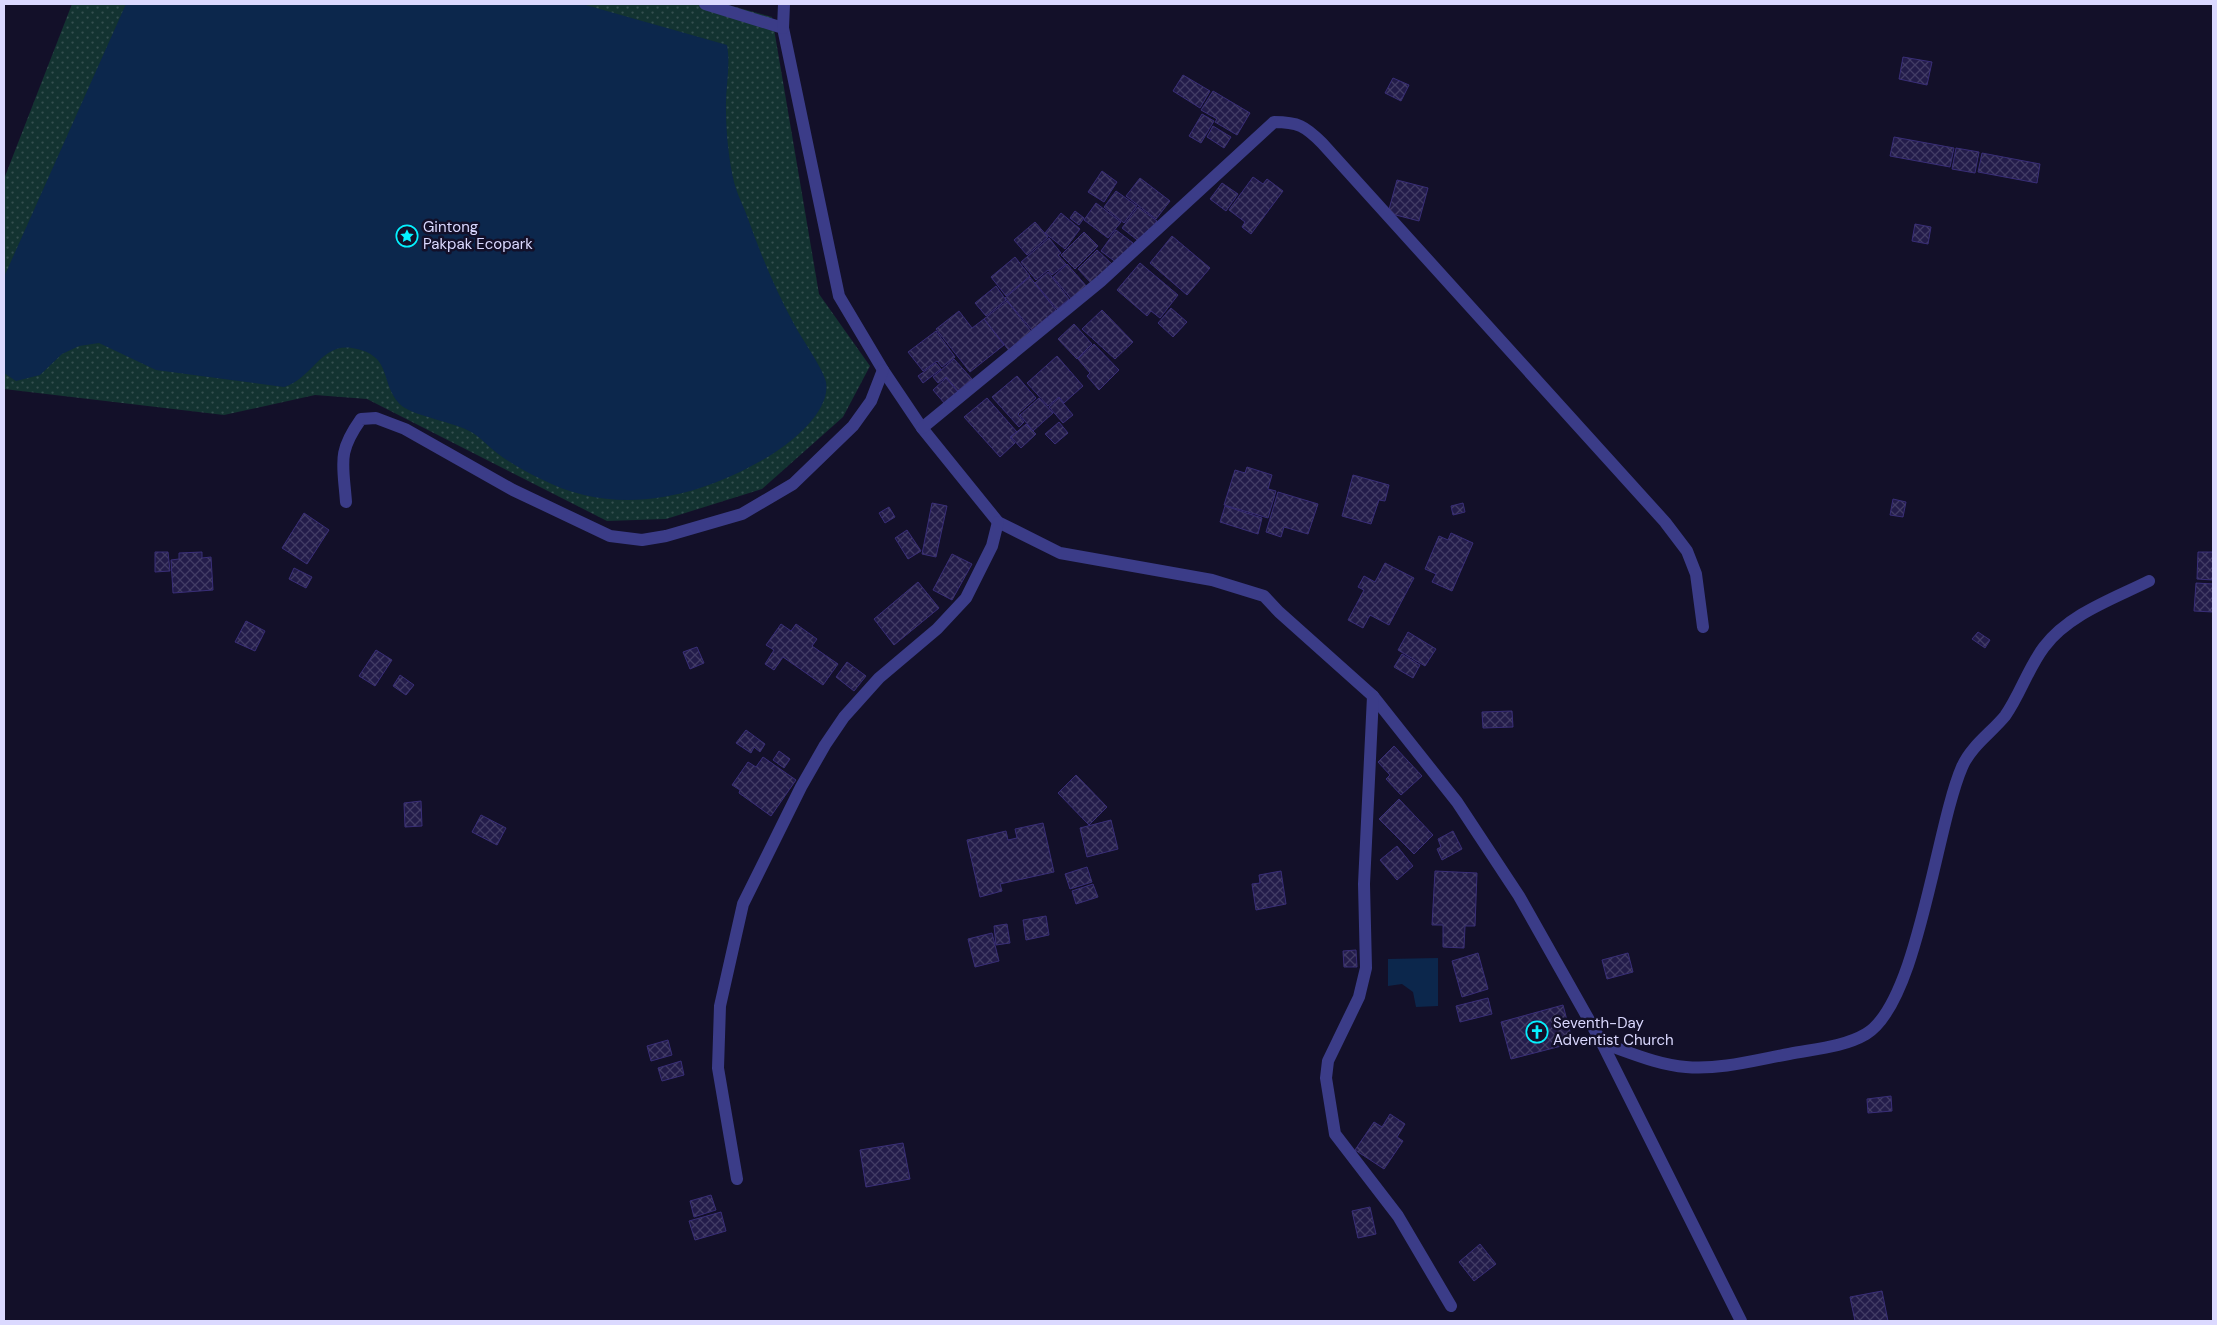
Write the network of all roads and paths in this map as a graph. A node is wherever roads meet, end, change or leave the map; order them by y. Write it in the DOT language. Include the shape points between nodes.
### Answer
graph roads {
  1 [pos="705,4"];
  2 [pos="784,4"];
  3 [pos="783,28"];
  4 [pos="883,370"];
  5 [pos="922,428"];
  6 [pos="346,502"];
  7 [pos="998,522"];
  8 [pos="2149,580"];
  9 [pos="1703,627"];
  10 [pos="1373,696"];
  11 [pos="1602,1043"];
  12 [pos="736,1178"];
  13 [pos="1451,1306"];
  14 [pos="1741,1321"];
  1 -- 3 [label="street"];
  2 -- 3 [label="street"];
  3 -- 4 [label="street" via="840,296"];
  4 -- 5 [label="street"];
  4 -- 6 [label="street" via="871,401 853,426 794,484 742,514 666,536 642,540 610,536 513,490 405,429 376,418 362,419 348,438 342,455"];
  5 -- 7 [label="street"];
  5 -- 9 [label="street" via="1101,281 1274,122 1293,122 1308,129 1322,143 1665,522 1687,551 1696,574"];
  7 -- 10 [label="street" via="1060,553 1212,580 1264,596"];
  7 -- 12 [label="street" via="992,546 966,598 937,629 879,678 844,717 825,745 743,904 720,1006 718,1068"];
  8 -- 11 [label="street" via="2082,614 2060,630 2044,647 2006,714 1972,750 1955,784 1909,964 1893,1003 1880,1022 1866,1034 1840,1044 1706,1067 1669,1064"];
  10 -- 11 [label="street" via="1457,802 1519,896"];
  10 -- 13 [label="street" via="1364,884 1366,968 1359,997 1330,1053 1326,1078 1335,1134 1398,1216"];
  11 -- 14 [label="street"];
}
